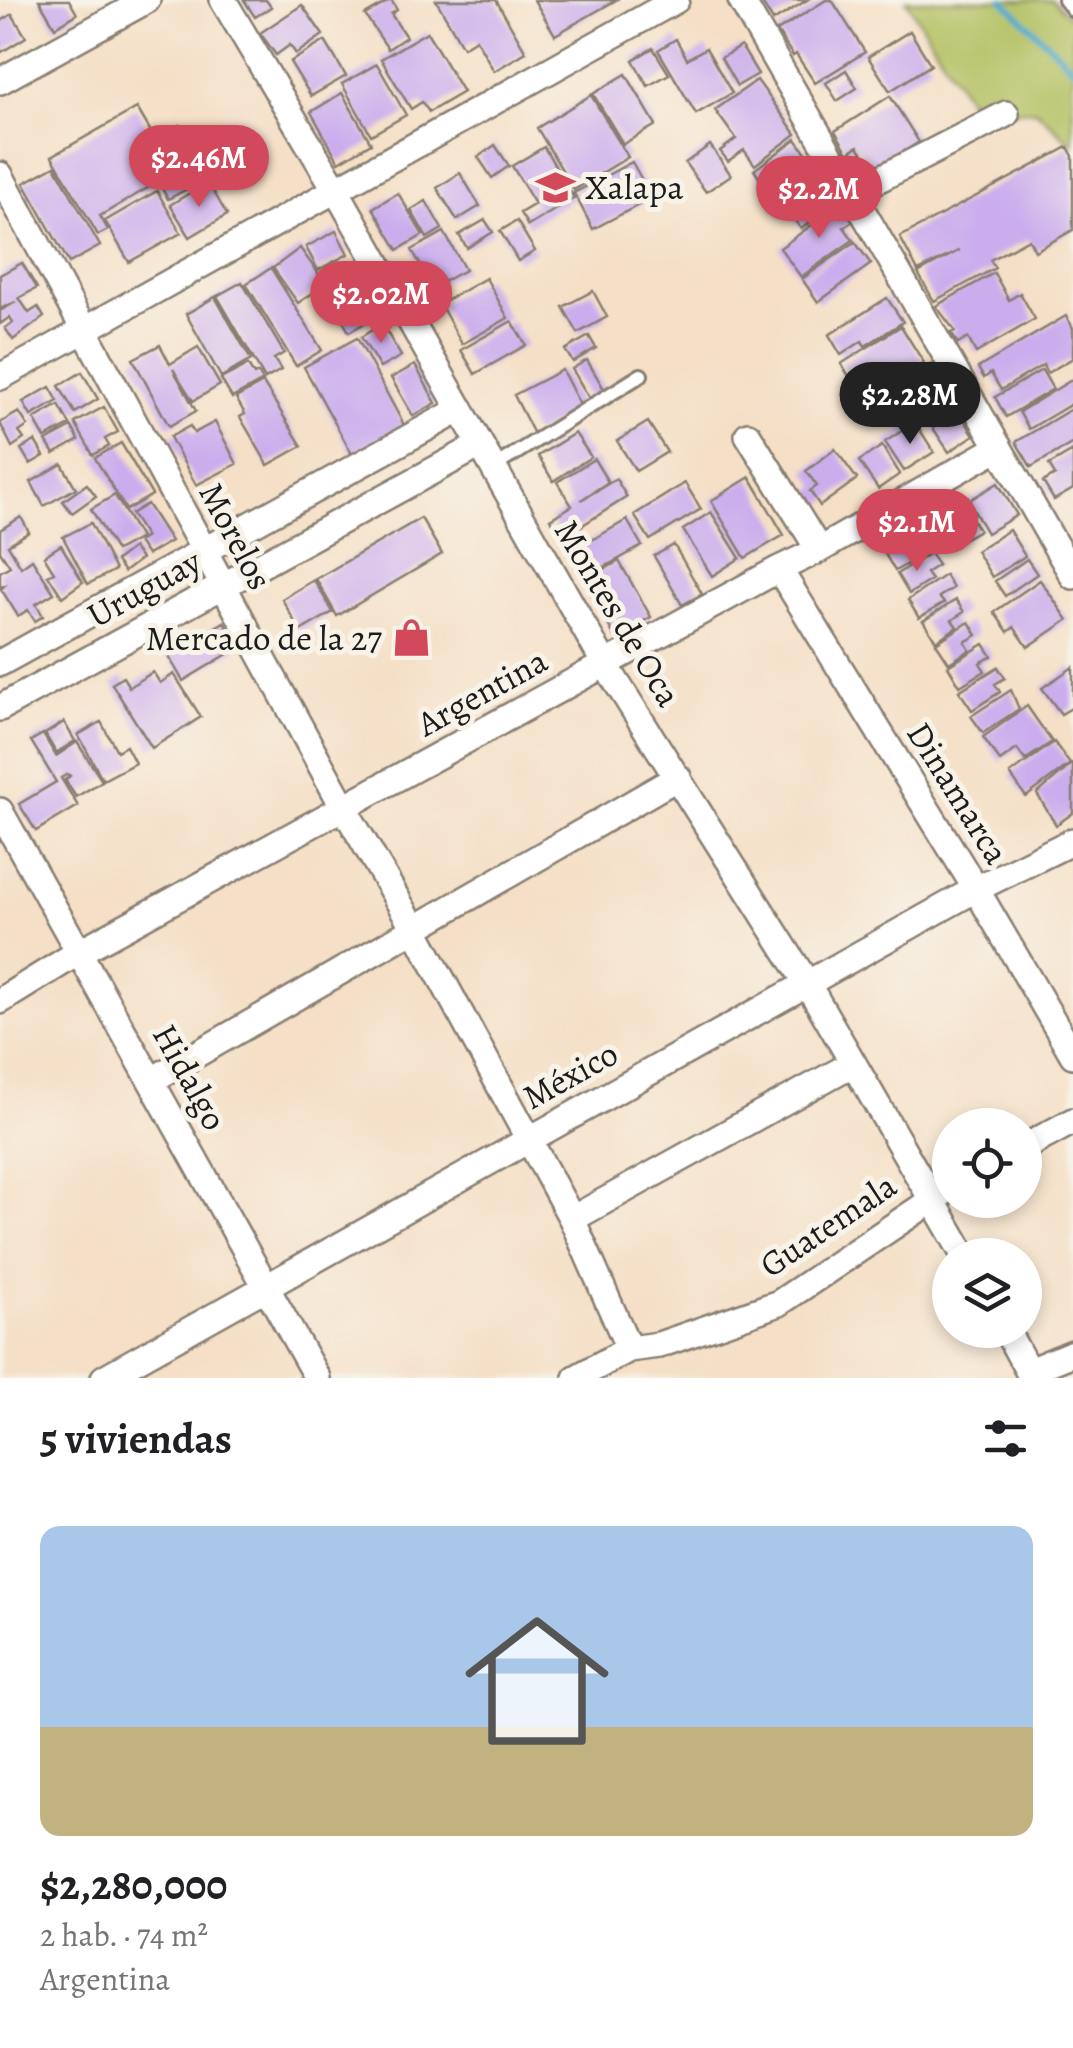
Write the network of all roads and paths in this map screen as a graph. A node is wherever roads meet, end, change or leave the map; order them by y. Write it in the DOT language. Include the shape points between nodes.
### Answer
graph roads {
  1 [pos="147,0"];
  2 [pos="223,0"];
  3 [pos="676,0"];
  4 [pos="741,0"];
  5 [pos="1065,0"];
  6 [pos="1073,10"];
  7 [pos="0,81"];
  8 [pos="1006,114"];
  9 [pos="0,175"];
  10 [pos="336,190"];
  11 [pos="852,192"];
  12 [pos="85,329"];
  13 [pos="641,375"];
  14 [pos="0,377"];
  15 [pos="461,409"];
  16 [pos="748,434"];
  17 [pos="999,447"];
  18 [pos="486,456"];
  19 [pos="819,550"];
  20 [pos="204,551"];
  21 [pos="779,569"];
  22 [pos="1073,576"];
  23 [pos="222,584"];
  24 [pos="0,663"];
  25 [pos="605,664"];
  26 [pos="0,708"];
  27 [pos="678,778"];
  28 [pos="344,808"];
  29 [pos="0,810"];
  30 [pos="1073,841"];
  31 [pos="976,889"];
  32 [pos="414,928"];
  33 [pos="79,952"];
  34 [pos="808,985"];
  35 [pos="0,1000"];
  36 [pos="1073,1056"];
  37 [pos="852,1064"];
  38 [pos="152,1080"];
  39 [pos="1073,1121"];
  40 [pos="527,1138"];
  41 [pos="1042,1138"];
  42 [pos="932,1180"];
  43 [pos="932,1199"];
  44 [pos="572,1219"];
  45 [pos="268,1288"];
  46 [pos="628,1348"];
  47 [pos="1016,1348"];
  48 [pos="1073,1352"];
  49 [pos="1031,1375"];
  50 [pos="104,1378"];
  51 [pos="317,1378"];
  52 [pos="576,1378"];
  1 -- 7 [label="street"];
  2 -- 10 [label="street, Montes de Oca"];
  3 -- 10 [label="street"];
  4 -- 11 [label="street"];
  5 -- 6 [label="lane"];
  8 -- 11 [label="street"];
  9 -- 12 [label="street, Morelos"];
  10 -- 12 [label="street"];
  10 -- 15 [label="street, Montes de Oca"];
  11 -- 17 [label="street"];
  12 -- 14 [label="street"];
  12 -- 20 [label="street, Morelos"];
  13 -- 18 [label="lane, Uruguay"];
  15 -- 18 [label="street, Montes de Oca"];
  15 -- 20 [label="street, Uruguay"];
  16 -- 19 [label="street"];
  17 -- 19 [label="street, Argentina"];
  17 -- 22 [label="street"];
  18 -- 23 [label="street, Uruguay"];
  18 -- 25 [label="street, Montes de Oca"];
  19 -- 21 [label="street, Argentina"];
  20 -- 23 [label="street, Morelos"];
  20 -- 24 [label="street, Uruguay"];
  21 -- 25 [label="street, Argentina"];
  21 -- 31 [label="street, Dinamarca"];
  23 -- 26 [label="street, Uruguay"];
  23 -- 28 [label="street, Morelos"];
  25 -- 27 [label="street, Montes de Oca"];
  25 -- 28 [label="street, Argentina"];
  27 -- 32 [label="street"];
  27 -- 34 [label="street, Montes de Oca"];
  28 -- 32 [label="street, Morelos"];
  28 -- 33 [label="street, Argentina"];
  29 -- 33 [label="street, Hidalgo"];
  30 -- 31 [label="street, México"];
  31 -- 34 [label="street, México"];
  31 -- 36 [label="street, Dinamarca"];
  32 -- 38 [label="street"];
  32 -- 40 [label="street, Morelos"];
  33 -- 35 [label="street, Argentina"];
  33 -- 38 [label="street, Hidalgo"];
  34 -- 37 [label="street, Montes de Oca"];
  34 -- 40 [label="street, México"];
  37 -- 42 [label="street, Montes de Oca"];
  37 -- 44 [label="street"];
  38 -- 45 [label="street, Hidalgo"];
  39 -- 41 [label="street"];
  40 -- 44 [label="street, Morelos"];
  40 -- 45 [label="street, México"];
  43 -- 46 [label="street, Guatemala" via="779,1303 659,1345"];
  44 -- 46 [label="street, Morelos"];
  45 -- 50 [label="street, México"];
  45 -- 51 [label="street, Hidalgo"];
  46 -- 52 [label="street"];
  47 -- 49 [label="street"];
  48 -- 49 [label="street"];
}
